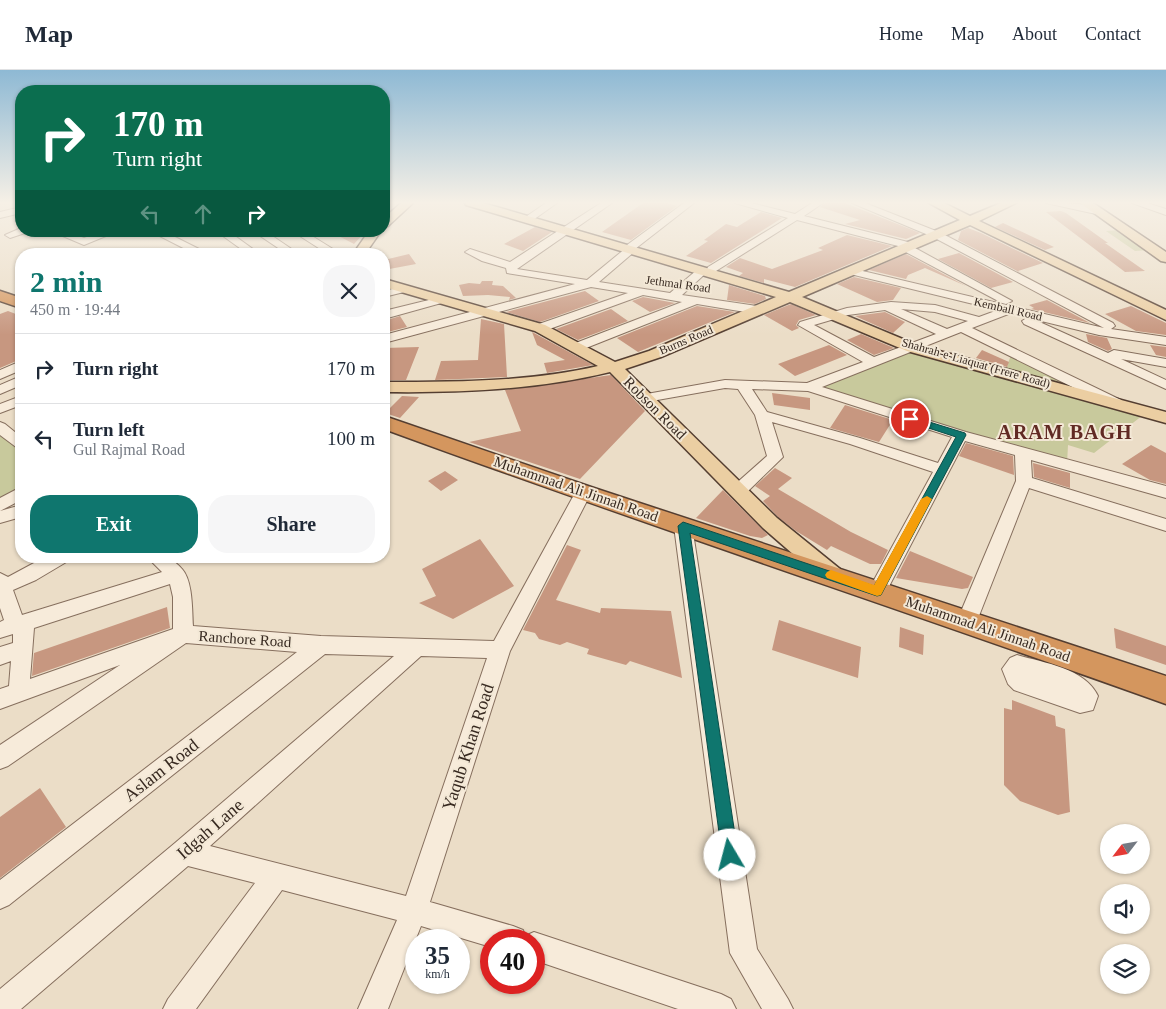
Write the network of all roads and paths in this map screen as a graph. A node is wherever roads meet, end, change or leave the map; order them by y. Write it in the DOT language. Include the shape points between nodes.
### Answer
graph roads {
  1 [pos="541,247"];
  2 [pos="627,247"];
  3 [pos="746,247"];
  4 [pos="909,247"];
  5 [pos="959,247"];
  6 [pos="1023,247"];
  7 [pos="1150,247"];
  8 [pos="631,248"];
  9 [pos="470,252"];
  10 [pos="1166,258"];
  11 [pos="938,265"];
  12 [pos="512,266"];
  13 [pos="707,270"];
  14 [pos="850,271"];
  15 [pos="899,283"];
  16 [pos="0,284"];
  17 [pos="588,284"];
  18 [pos="390,285"];
  19 [pos="15,288"];
  20 [pos="404,289"];
  21 [pos="390,292"];
  22 [pos="642,292"];
  23 [pos="0,296"];
  24 [pos="672,297"];
  25 [pos="790,297"];
  26 [pos="440,300"];
  27 [pos="697,300"];
  28 [pos="15,301"];
  29 [pos="881,305"];
  30 [pos="757,310"];
  31 [pos="1009,310"];
  32 [pos="390,313"];
  33 [pos="482,313"];
  34 [pos="1028,313"];
  35 [pos="832,314"];
  36 [pos="1166,316"];
  37 [pos="979,322"];
  38 [pos="540,328"];
  39 [pos="962,328"];
  40 [pos="947,334"];
  41 [pos="1125,335"];
  42 [pos="390,337"];
  43 [pos="1166,341"];
  44 [pos="578,347"];
  45 [pos="912,348"];
  46 [pos="1091,350"];
  47 [pos="873,362"];
  48 [pos="1166,363"];
  49 [pos="15,368"];
  50 [pos="615,368"];
  51 [pos="0,375"];
  52 [pos="15,383"];
  53 [pos="742,384"];
  54 [pos="1166,386"];
  55 [pos="390,387"];
  56 [pos="809,387"];
  57 [pos="0,390"];
  58 [pos="646,398"];
  59 [pos="15,403"];
  60 [pos="1119,404"];
  61 [pos="0,409"];
  62 [pos="762,415"];
  63 [pos="1166,418"];
  64 [pos="390,424"];
  65 [pos="0,427"];
  66 [pos="961,435"];
  67 [pos="15,439"];
  68 [pos="1024,452"];
  69 [pos="943,470"];
  70 [pos="1024,481"];
  71 [pos="738,491"];
  72 [pos="1166,492"];
  73 [pos="583,493"];
  74 [pos="15,496"];
  75 [pos="0,505"];
  76 [pos="15,513"];
  77 [pos="0,517"];
  78 [pos="1166,525"];
  79 [pos="683,526"];
  80 [pos="50,563"];
  81 [pos="163,563"];
  82 [pos="177,575"];
  83 [pos="832,575"];
  84 [pos="1,585"];
  85 [pos="877,591"];
  86 [pos="967,621"];
  87 [pos="20,624"];
  88 [pos="0,630"];
  89 [pos="182,634"];
  90 [pos="321,645"];
  91 [pos="418,647"];
  92 [pos="22,648"];
  93 [pos="500,650"];
  94 [pos="0,656"];
  95 [pos="1166,690"];
  96 [pos="20,692"];
  97 [pos="0,698"];
  98 [pos="0,758"];
  99 [pos="184,852"];
  100 [pos="277,876"];
  101 [pos="0,896"];
  102 [pos="414,911"];
  103 [pos="480,930"];
  104 [pos="545,950"];
  105 [pos="0,1008"];
  106 [pos="178,1009"];
  107 [pos="373,1009"];
  108 [pos="720,1009"];
  109 [pos="778,1009"];
  1 -- 12 [label="street"];
  2 -- 8 [label="main road, Shahrah-e-Liaquat (Frere Road)"];
  3 -- 13 [label="street"];
  4 -- 11 [label="street"];
  4 -- 14 [label="main road, Burns Road"];
  5 -- 41 [label="street"];
  6 -- 36 [label="main road"];
  7 -- 10 [label="main road"];
  8 -- 13 [label="main road, Shahrah-e-Liaquat (Frere Road)"];
  8 -- 17 [label="street"];
  9 -- 12 [label="street" via="486,260"];
  11 -- 15 [label="street"];
  11 -- 34 [label="street"];
  12 -- 17 [label="street, Jethmal Road" via="511,271"];
  13 -- 24 [label="street"];
  13 -- 25 [label="main road, Shahrah-e-Liaquat (Frere Road)"];
  14 -- 15 [label="street, Kemball Road"];
  14 -- 25 [label="main road, Burns Road"];
  15 -- 31 [label="street, Kemball Road"];
  16 -- 19 [label="highway"];
  17 -- 22 [label="street, Jethmal Road"];
  17 -- 33 [label="street"];
  18 -- 20 [label="main road, Robson Road"];
  20 -- 21 [label="street"];
  20 -- 26 [label="main road, Robson Road"];
  22 -- 24 [label="street, Jethmal Road"];
  22 -- 38 [label="street"];
  23 -- 28 [label="highway"];
  24 -- 27 [label="street, Jethmal Road"];
  25 -- 30 [label="main road, Burns Road"];
  25 -- 35 [label="main road, Shahrah-e-Liaquat (Frere Road)"];
  26 -- 32 [label="street"];
  26 -- 33 [label="main road, Robson Road"];
  27 -- 30 [label="street, Jethmal Road"];
  27 -- 44 [label="street"];
  29 -- 35 [label="street"];
  29 -- 37 [label="street" via="937,309"];
  29 -- 40 [label="street"];
  30 -- 50 [label="main road, Burns Road"];
  31 -- 34 [label="street, Kemball Road"];
  31 -- 37 [label="street"];
  31 -- 46 [label="street"];
  33 -- 38 [label="main road, Robson Road"];
  33 -- 42 [label="street"];
  34 -- 41 [label="street, Kemball Road"];
  35 -- 45 [label="main road, Shahrah-e-Liaquat (Frere Road)"];
  35 -- 47 [label="street" via="799,328"];
  37 -- 39 [label="street"];
  38 -- 44 [label="main road, Robson Road"];
  39 -- 40 [label="street"];
  39 -- 60 [label="street"];
  40 -- 45 [label="street"];
  41 -- 43 [label="street, Kemball Road"];
  44 -- 50 [label="main road, Robson Road"];
  45 -- 47 [label="street"];
  45 -- 60 [label="main road, Shahrah-e-Liaquat (Frere Road)"];
  46 -- 48 [label="street"];
  46 -- 54 [label="street"];
  47 -- 56 [label="street"];
  49 -- 51 [label="street"];
  50 -- 55 [label="main road, Burns Road" via="520,382"];
  50 -- 58 [label="main road, Robson Road"];
  52 -- 57 [label="street"];
  53 -- 56 [label="street"];
  53 -- 58 [label="street"];
  53 -- 62 [label="street"];
  56 -- 66 [label="street"];
  58 -- 71 [label="main road, Robson Road"];
  59 -- 61 [label="street"];
  60 -- 63 [label="main road, Shahrah-e-Liaquat (Frere Road)"];
  62 -- 69 [label="street"];
  62 -- 71 [label="street" via="775,457"];
  64 -- 73 [label="highway, Muhammad Ali Jinnah Road"];
  65 -- 67 [label="street"];
  66 -- 68 [label="street"];
  66 -- 69 [label="street"];
  68 -- 70 [label="street"];
  68 -- 72 [label="street"];
  69 -- 85 [label="street"];
  70 -- 78 [label="street"];
  70 -- 86 [label="street"];
  71 -- 83 [label="main road, Robson Road"];
  73 -- 79 [label="highway, Muhammad Ali Jinnah Road"];
  73 -- 93 [label="street, Yaqub Khan Road"];
  74 -- 75 [label="street"];
  76 -- 77 [label="street"];
  79 -- 83 [label="highway, Muhammad Ali Jinnah Road"];
  79 -- 109 [label="street" via="744,954"];
  80 -- 84 [label="street" via="30,575"];
  81 -- 82 [label="street"];
  82 -- 87 [label="street"];
  82 -- 89 [label="street" via="182,597"];
  83 -- 85 [label="highway, Muhammad Ali Jinnah Road"];
  84 -- 87 [label="street" via="14,621"];
  85 -- 86 [label="highway, Muhammad Ali Jinnah Road"];
  86 -- 95 [label="highway, Muhammad Ali Jinnah Road"];
  87 -- 88 [label="street"];
  87 -- 92 [label="street" via="24,626"];
  89 -- 90 [label="street, Ranchore Road"];
  89 -- 96 [label="street, Ranchore Road"];
  89 -- 98 [label="street"];
  90 -- 91 [label="street, Ranchore Road"];
  90 -- 101 [label="street, Aslam Road"];
  91 -- 93 [label="street, Ranchore Road"];
  91 -- 99 [label="street, Idgah Lane"];
  92 -- 94 [label="street"];
  92 -- 96 [label="street"];
  93 -- 102 [label="street, Yaqub Khan Road"];
  96 -- 97 [label="street, Ranchore Road"];
  99 -- 100 [label="street"];
  99 -- 105 [label="street, Idgah Lane"];
  100 -- 102 [label="street"];
  100 -- 106 [label="street"];
  102 -- 103 [label="street"];
  102 -- 107 [label="street, Yaqub Khan Road"];
  104 -- 108 [label="street"];
}
